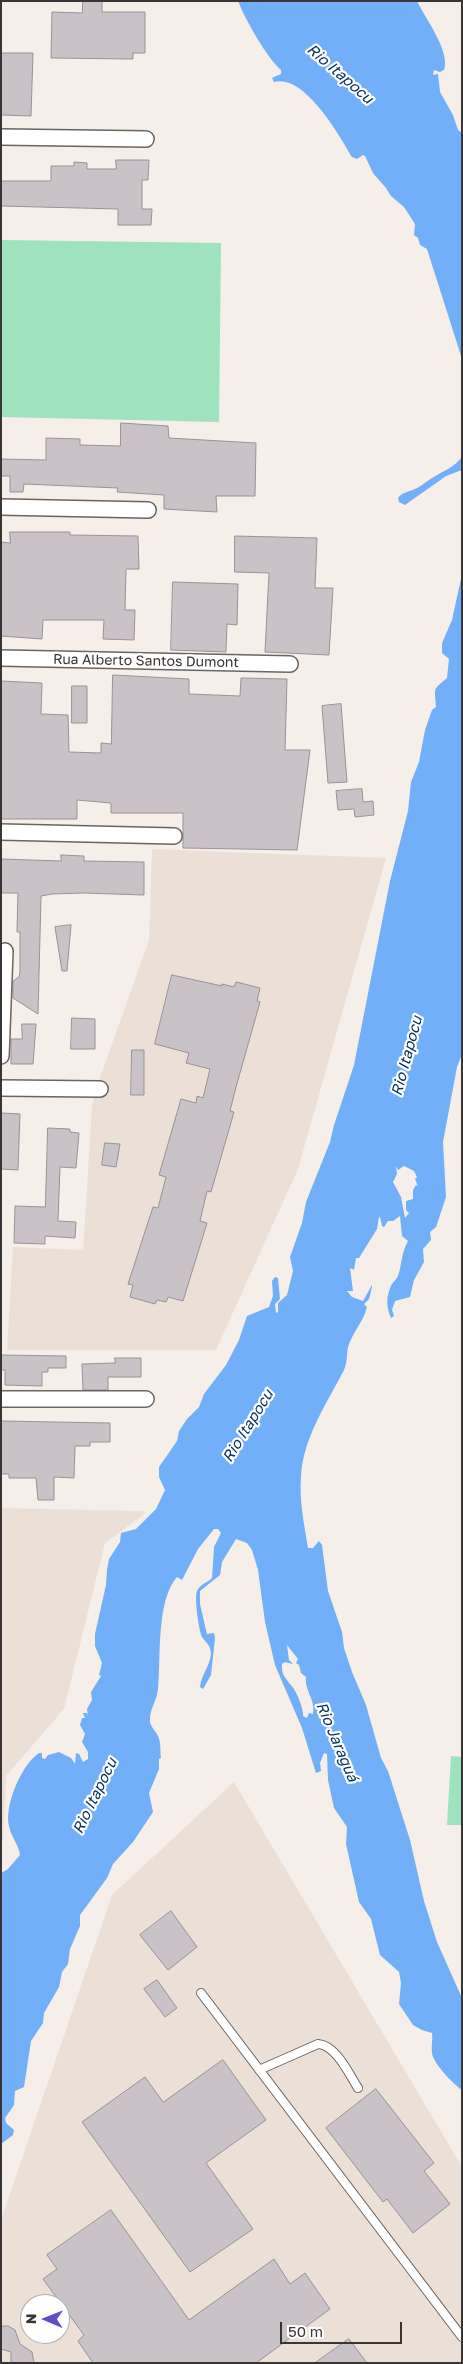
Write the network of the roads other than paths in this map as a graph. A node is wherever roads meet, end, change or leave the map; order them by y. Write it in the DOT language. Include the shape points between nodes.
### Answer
graph roads {
  1 [pos="1,137"];
  2 [pos="146,140"];
  3 [pos="1,506"];
  4 [pos="148,510"];
  5 [pos="1,658"];
  6 [pos="290,664"];
  7 [pos="1,832"];
  8 [pos="174,836"];
  9 [pos="4,951"];
  10 [pos="1,1056"];
  11 [pos="1,1088"];
  12 [pos="100,1090"];
  13 [pos="146,1399"];
  14 [pos="1,1400"];
  15 [pos="201,1994"];
  16 [pos="259,2070"];
  17 [pos="358,2088"];
  18 [pos="462,2337"];
  1 -- 2 [label="street"];
  3 -- 4 [label="street"];
  5 -- 6 [label="street, Rua Alberto Santos Dumont"];
  7 -- 8 [label="street"];
  9 -- 10 [label="street"];
  11 -- 12 [label="street"];
  13 -- 14 [label="street"];
  15 -- 16 [label="lane"];
  16 -- 17 [label="lane" via="318,2044 325,2044"];
  16 -- 18 [label="lane"];
}
